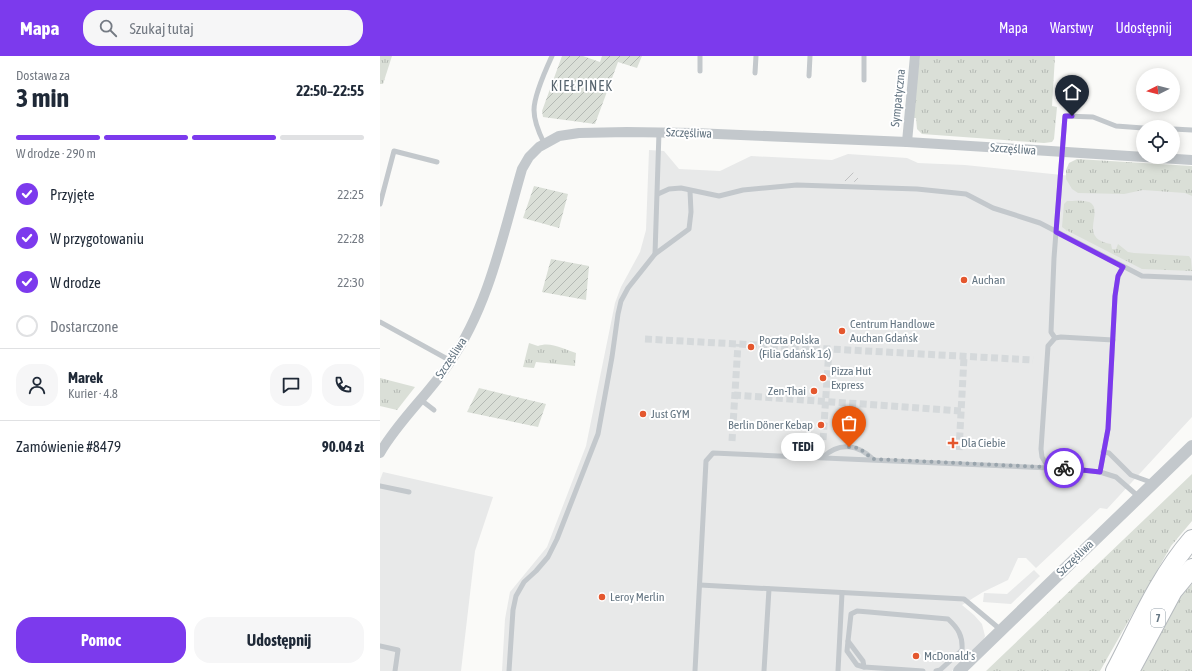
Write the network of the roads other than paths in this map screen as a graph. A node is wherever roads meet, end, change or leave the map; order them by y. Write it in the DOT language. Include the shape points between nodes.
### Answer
graph roads {
  1 [pos="552,56"];
  2 [pos="700,56"];
  3 [pos="756,56"];
  4 [pos="810,56"];
  5 [pos="864,56"];
  6 [pos="915,56"];
  7 [pos="700,71"];
  8 [pos="756,73"];
  9 [pos="809,76"];
  10 [pos="864,80"];
  11 [pos="1136,127"];
  12 [pos="1180,129"];
  13 [pos="1192,130"];
  14 [pos="659,132"];
  15 [pos="907,142"];
  16 [pos="544,143"];
  17 [pos="1062,152"];
  18 [pos="1192,160"];
  19 [pos="437,162"];
  20 [pos="690,192"];
  21 [pos="658,194"];
  22 [pos="380,204"];
  23 [pos="1056,232"];
  24 [pos="655,254"];
  25 [pos="1123,267"];
  26 [pos="1192,278"];
  27 [pos="380,322"];
  28 [pos="1055,338"];
  29 [pos="1113,340"];
  30 [pos="451,361"];
  31 [pos="421,400"];
  32 [pos="434,410"];
  33 [pos="1192,446"];
  34 [pos="1103,452"];
  35 [pos="380,453"];
  36 [pos="823,457"];
  37 [pos="873,459"];
  38 [pos="1048,467"];
  39 [pos="1100,472"];
  40 [pos="1154,483"];
  41 [pos="380,486"];
  42 [pos="409,492"];
  43 [pos="1139,497"];
  44 [pos="1192,539"];
  45 [pos="1192,568"];
  46 [pos="700,585"];
  47 [pos="769,589"];
  48 [pos="842,593"];
  49 [pos="1002,631"];
  50 [pos="380,646"];
  51 [pos="395,671"];
  52 [pos="509,671"];
  53 [pos="695,671"];
  54 [pos="764,671"];
  55 [pos="838,671"];
  56 [pos="923,671"];
  57 [pos="936,671"];
  58 [pos="960,671"];
  59 [pos="1115,671"];
  60 [pos="1130,671"];
  1 -- 16 [label="lane" via="534,111 536,125"];
  2 -- 7 [label="lane"];
  3 -- 8 [label="lane"];
  4 -- 9 [label="lane"];
  5 -- 10 [label="lane"];
  6 -- 15 [label="street, Sympatyczna"];
  11 -- 17 [label="lane" via="1116,126 1093,117 1065,116"];
  12 -- 13 [label="lane"];
  14 -- 15 [label="street, Szczęśliwa"];
  14 -- 16 [label="street, Szczęśliwa" via="569,134"];
  14 -- 21 [label="lane"];
  15 -- 17 [label="street, Szczęśliwa"];
  16 -- 30 [label="street, Szczęśliwa" via="522,169 487,295"];
  17 -- 18 [label="street, Szczęśliwa"];
  17 -- 23 [label="lane"];
  19 -- 22 [label="lane" via="394,151"];
  20 -- 21 [label="lane" via="681,188 669,189"];
  20 -- 23 [label="lane" via="719,196 743,190 797,185 917,189 966,194 993,208 1039,222"];
  20 -- 24 [label="lane" via="691,212 688,229"];
  21 -- 24 [label="lane"];
  23 -- 25 [label="lane"];
  23 -- 28 [label="lane" via="1051,332"];
  24 -- 52 [label="lane" via="621,301 598,434 557,539 548,557 524,582 516,596"];
  25 -- 26 [label="lane" via="1142,276"];
  25 -- 29 [label="lane" via="1118,276"];
  27 -- 30 [label="lane"];
  28 -- 29 [label="lane" via="1061,336"];
  28 -- 38 [label="lane" via="1048,346 1047,352 1042,425 1042,457"];
  29 -- 34 [label="lane" via="1108,429"];
  30 -- 31 [label="street, Szczęśliwa"];
  31 -- 32 [label="lane"];
  31 -- 35 [label="street, Szczęśliwa" via="399,425"];
  33 -- 40 [label="street, Szczęśliwa"];
  34 -- 39 [label="lane"];
  34 -- 40 [label="lane" via="1109,453 1131,476"];
  36 -- 37 [label="lane"];
  36 -- 37 [label="lane" via="831,449 839,447 859,448"];
  36 -- 46 [label="lane" via="718,452 709,456 706,461"];
  37 -- 38 [label="lane"];
  38 -- 39 [label="lane"];
  39 -- 43 [label="lane" via="1116,477"];
  40 -- 43 [label="street, Szczęśliwa"];
  41 -- 42 [label="lane"];
  43 -- 49 [label="street, Szczęśliwa"];
  44 -- 59 [label="highway" via="1161,585"];
  45 -- 60 [label="highway, 7" via="1173,591"];
  46 -- 47 [label="lane"];
  46 -- 53 [label="lane"];
  47 -- 48 [label="lane"];
  47 -- 54 [label="lane"];
  48 -- 49 [label="lane" via="964,599"];
  48 -- 55 [label="lane"];
  49 -- 58 [label="street, Szczęśliwa"];
  50 -- 51 [label="lane" via="398,650"];
  56 -- 57 [label="lane" via="856,665 847,650 851,614 857,611 948,619 957,627 962,650"];
}
